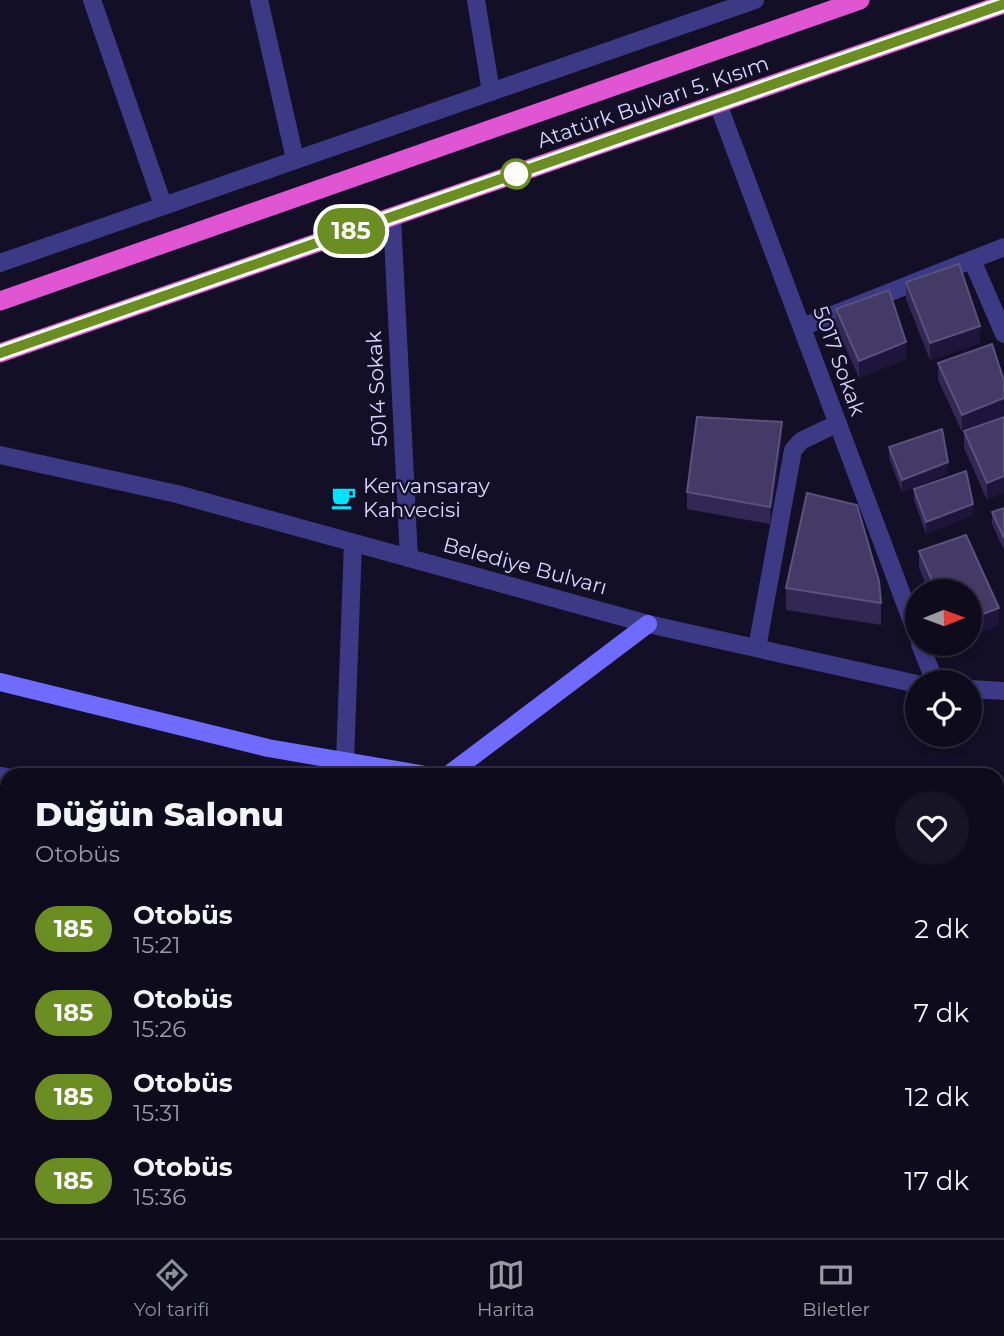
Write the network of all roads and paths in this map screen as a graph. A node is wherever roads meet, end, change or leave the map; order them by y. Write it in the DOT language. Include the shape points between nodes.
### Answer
graph roads {
  1 [pos="92,0"];
  2 [pos="259,0"];
  3 [pos="475,0"];
  4 [pos="755,0"];
  5 [pos="859,0"];
  6 [pos="1004,4"];
  7 [pos="491,92"];
  8 [pos="718,104"];
  9 [pos="295,159"];
  10 [pos="163,205"];
  11 [pos="392,217"];
  12 [pos="1004,247"];
  13 [pos="972,260"];
  14 [pos="0,263"];
  15 [pos="0,302"];
  16 [pos="802,327"];
  17 [pos="1004,334"];
  18 [pos="0,353"];
  19 [pos="838,423"];
  20 [pos="0,455"];
  21 [pos="353,542"];
  22 [pos="409,558"];
  23 [pos="905,603"];
  24 [pos="648,624"];
  25 [pos="757,648"];
  26 [pos="905,681"];
  27 [pos="0,682"];
  28 [pos="982,690"];
  29 [pos="1004,691"];
  30 [pos="345,761"];
  31 [pos="386,768"];
  32 [pos="457,768"];
  1 -- 10 [label="street"];
  2 -- 9 [label="street"];
  3 -- 7 [label="street"];
  4 -- 7 [label="street"];
  5 -- 15 [label="highway, Atatürk Bulvarı 5. Kısım"];
  6 -- 8 [label="highway, Atatürk Bulvarı 5. Kısım"];
  7 -- 9 [label="street"];
  8 -- 11 [label="highway, Atatürk Bulvarı 5. Kısım"];
  8 -- 16 [label="street, 5017 Sokak"];
  9 -- 10 [label="street"];
  10 -- 14 [label="street"];
  11 -- 18 [label="highway, Atatürk Bulvarı 5. Kısım"];
  11 -- 22 [label="street, 5014 Sokak"];
  12 -- 13 [label="street"];
  13 -- 16 [label="street"];
  13 -- 17 [label="street"];
  16 -- 19 [label="street, 5017 Sokak"];
  19 -- 23 [label="street, 5017 Sokak"];
  19 -- 25 [label="street" via="801,441 793,450"];
  20 -- 21 [label="street, Belediye Bulvarı" via="177,494"];
  21 -- 22 [label="street, Belediye Bulvarı"];
  21 -- 30 [label="street"];
  22 -- 24 [label="street, Belediye Bulvarı"];
  24 -- 25 [label="street, Belediye Bulvarı"];
  24 -- 32 [label="main road"];
  25 -- 26 [label="street, Belediye Bulvarı"];
  27 -- 30 [label="main road" via="268,748"];
  28 -- 29 [label="street"];
  30 -- 31 [label="main road"];
}
